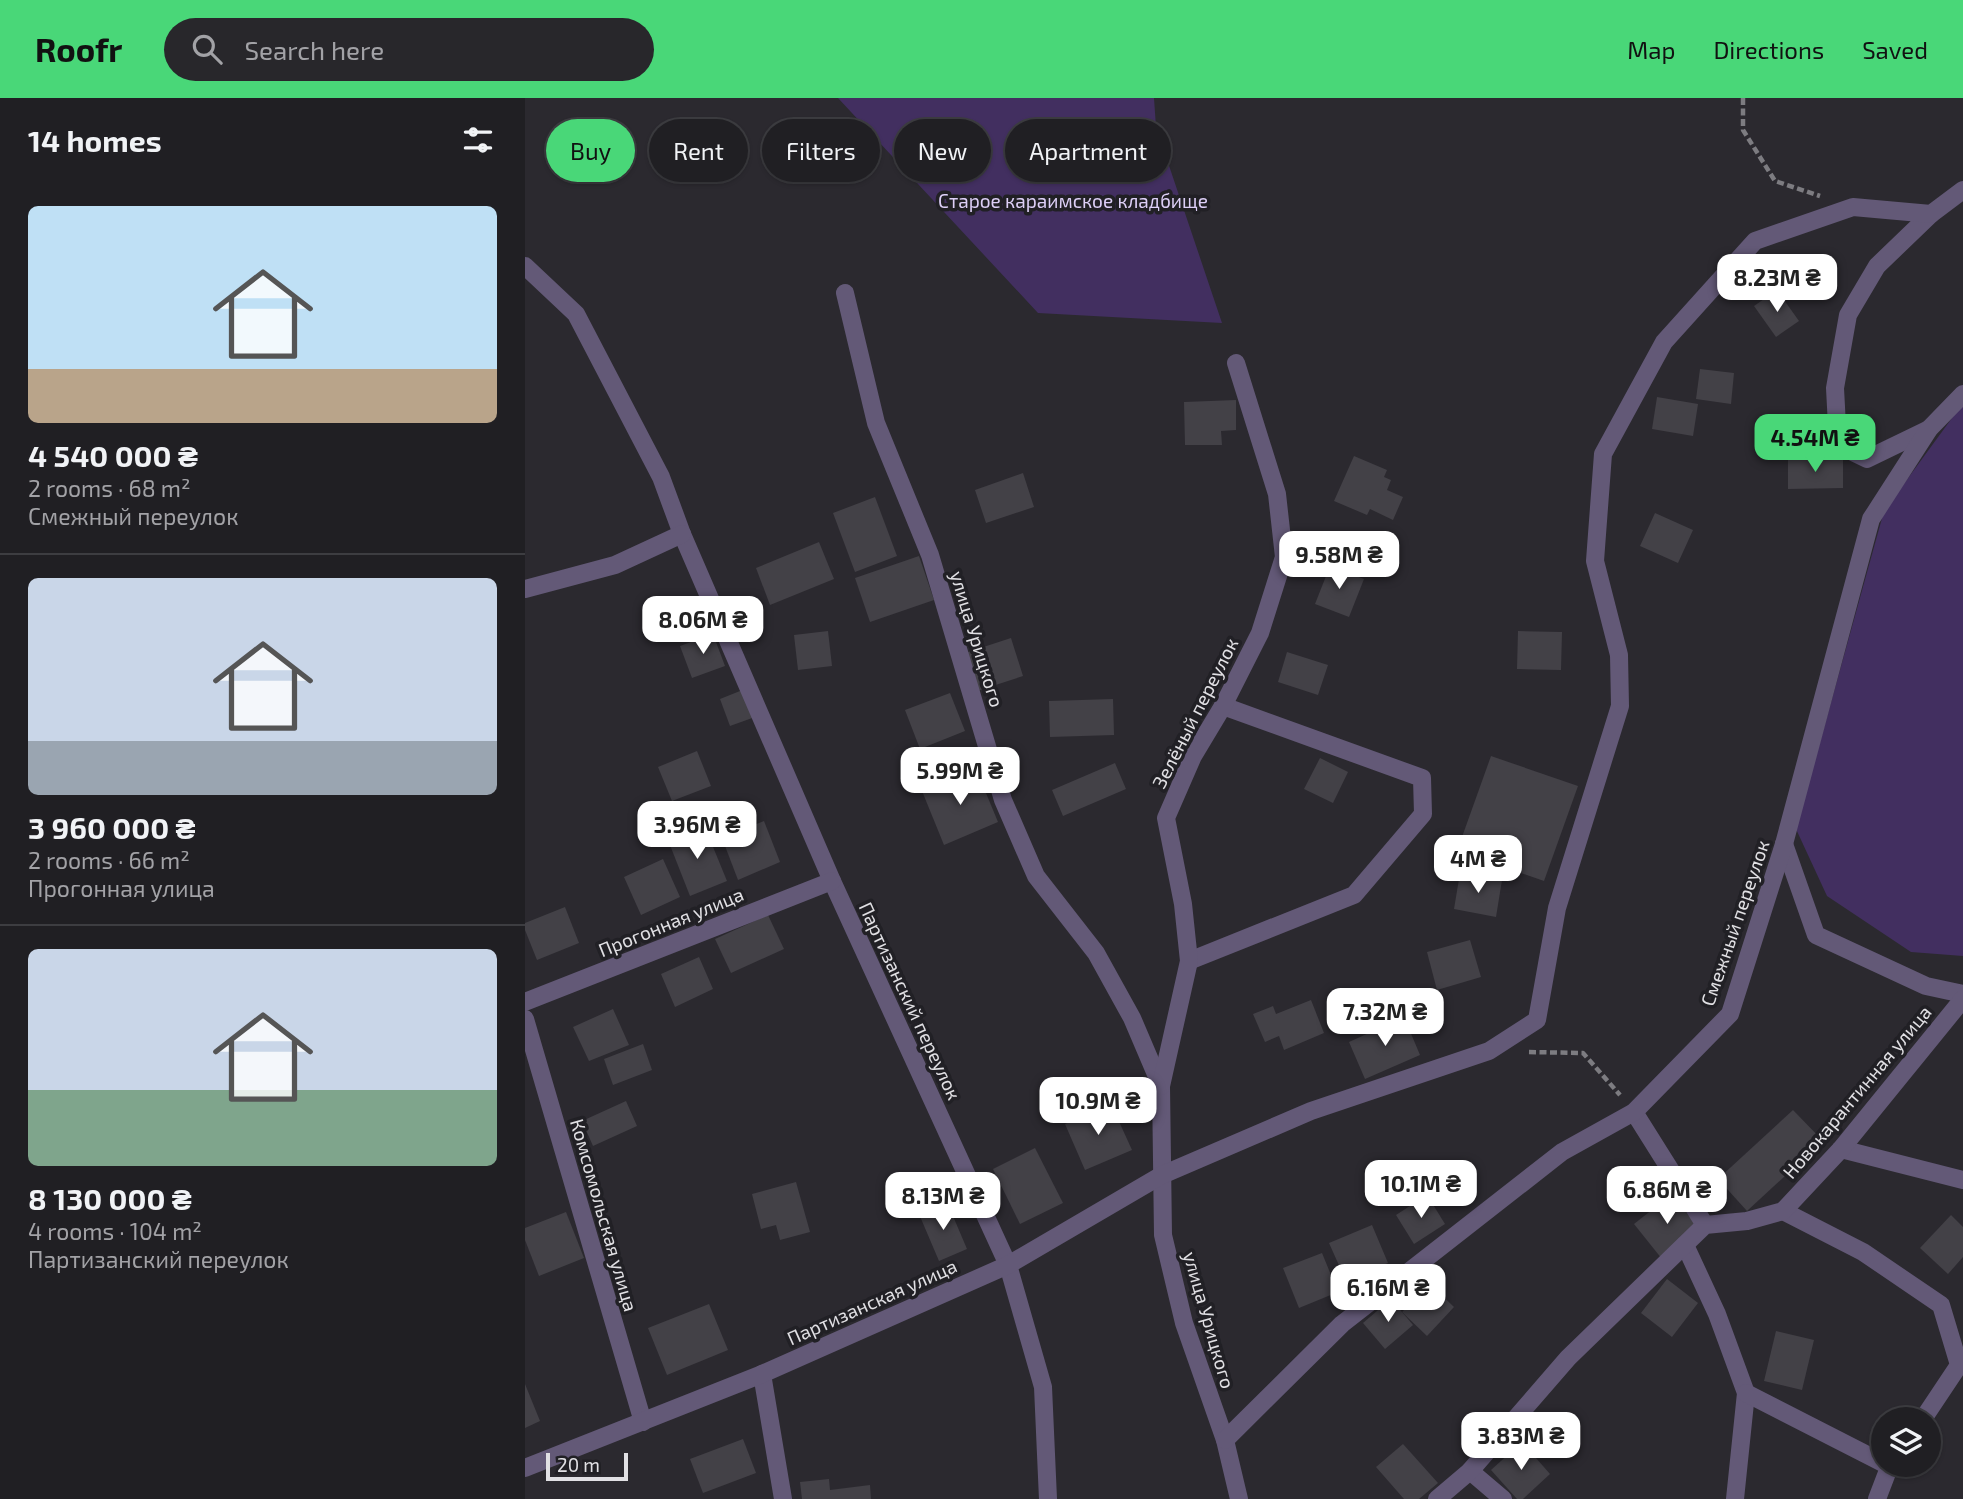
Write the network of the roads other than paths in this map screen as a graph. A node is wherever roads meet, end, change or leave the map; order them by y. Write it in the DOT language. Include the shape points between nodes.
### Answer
graph roads {
  1 [pos="1963,190"];
  2 [pos="1931,214"];
  3 [pos="525,266"];
  4 [pos="845,293"];
  5 [pos="1236,363"];
  6 [pos="1963,394"];
  7 [pos="1929,429"];
  8 [pos="682,534"];
  9 [pos="525,589"];
  10 [pos="1223,706"];
  11 [pos="1784,845"];
  12 [pos="832,881"];
  13 [pos="1189,961"];
  14 [pos="1963,996"];
  15 [pos="525,1002"];
  16 [pos="525,1019"];
  17 [pos="1161,1086"];
  18 [pos="1634,1112"];
  19 [pos="1841,1149"];
  20 [pos="1162,1175"];
  21 [pos="1963,1180"];
  22 [pos="1783,1211"];
  23 [pos="1706,1225"];
  24 [pos="1685,1245"];
  25 [pos="1008,1265"];
  26 [pos="1961,1368"];
  27 [pos="762,1374"];
  28 [pos="1746,1393"];
  29 [pos="1932,1407"];
  30 [pos="643,1422"];
  31 [pos="1225,1440"];
  32 [pos="1871,1457"];
  33 [pos="525,1468"];
  34 [pos="1470,1471"];
  35 [pos="1883,1477"];
  36 [pos="783,1499"];
  37 [pos="1048,1499"];
  38 [pos="1239,1499"];
  39 [pos="1437,1499"];
  40 [pos="1503,1499"];
  41 [pos="1735,1499"];
  42 [pos="1877,1499"];
  1 -- 2 [label="street"];
  2 -- 7 [label="street" via="1877,266 1849,316 1835,388 1838,445 1867,459"];
  2 -- 20 [label="street, Партизанская улица" via="1853,207 1755,241 1664,342 1603,454 1595,561 1619,655 1620,706 1557,908 1537,1020 1489,1051 1311,1111"];
  3 -- 8 [label="street, Партизанский переулок" via="576,314 661,477"];
  4 -- 17 [label="street, улица Урицкого" via="876,422 930,555 1003,800 1036,876 1096,953 1132,1018"];
  5 -- 10 [label="street, Зелёный переулок" via="1277,494 1284,557 1260,633"];
  6 -- 7 [label="street, Смежный переулок"];
  7 -- 11 [label="street, Смежный переулок" via="1871,519"];
  8 -- 9 [label="street" via="615,565"];
  8 -- 12 [label="street, Партизанский переулок"];
  10 -- 13 [label="street, Зелёный переулок" via="1193,756 1165,818 1183,904"];
  10 -- 13 [label="street" via="1422,778 1423,814 1354,895"];
  11 -- 14 [label="street" via="1816,935 1926,986"];
  11 -- 18 [label="street, Смежный переулок" via="1730,1014"];
  12 -- 15 [label="street, Прогонная улица"];
  12 -- 25 [label="street, Партизанский переулок"];
  13 -- 17 [label="street, Зелёный переулок"];
  14 -- 19 [label="street, Новокарантинная улица"];
  16 -- 30 [label="street, Комсомольская улица"];
  17 -- 20 [label="street, улица Урицкого"];
  18 -- 23 [label="street"];
  18 -- 31 [label="street, Смежный переулок" via="1562,1152 1342,1324"];
  19 -- 21 [label="street"];
  19 -- 22 [label="street, Новокарантинная улица"];
  20 -- 25 [label="street, Партизанская улица"];
  20 -- 31 [label="street, улица Урицкого" via="1163,1235 1184,1323"];
  22 -- 23 [label="street"];
  22 -- 26 [label="street" via="1863,1252 1941,1305"];
  23 -- 24 [label="street"];
  24 -- 28 [label="street"];
  24 -- 34 [label="street" via="1568,1358"];
  25 -- 27 [label="street, Партизанская улица"];
  25 -- 37 [label="street, Партизанский переулок" via="1043,1387"];
  26 -- 29 [label="street"];
  27 -- 30 [label="street, Партизанская улица"];
  27 -- 36 [label="street"];
  28 -- 32 [label="street"];
  28 -- 41 [label="street"];
  30 -- 33 [label="street, Партизанская улица"];
  31 -- 38 [label="street, улица Урицкого"];
  34 -- 39 [label="street"];
  34 -- 40 [label="street"];
  35 -- 42 [label="street"];
}
